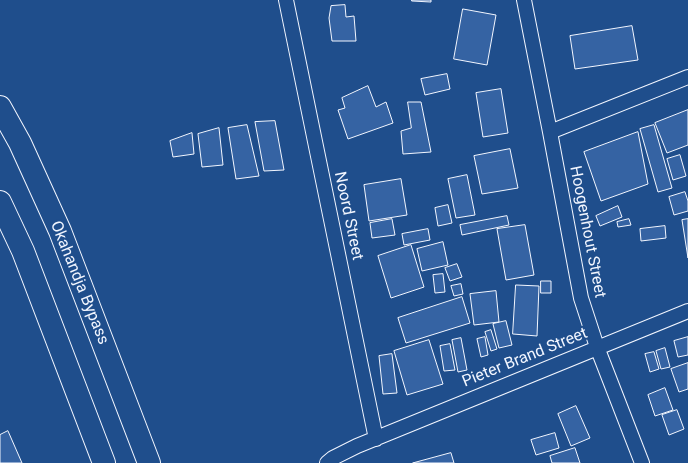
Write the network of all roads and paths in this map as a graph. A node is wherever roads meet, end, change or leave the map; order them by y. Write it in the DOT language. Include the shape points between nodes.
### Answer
graph roads {
  1 [pos="286,0"];
  2 [pos="524,0"];
  3 [pos="688,77"];
  4 [pos="0,107"];
  5 [pos="550,132"];
  6 [pos="0,202"];
  7 [pos="688,311"];
  8 [pos="597,347"];
  9 [pos="376,439"];
  10 [pos="104,463"];
  11 [pos="149,463"];
  12 [pos="327,463"];
  13 [pos="642,463"];
  1 -- 9 [label="street, Noord Street"];
  2 -- 5 [label="street, Hoogenhout Street"];
  3 -- 5 [label="street"];
  4 -- 11 [label="highway, Okahandja Bypass" via="60,232"];
  5 -- 8 [label="street, Hoogenhout Street" via="581,298"];
  6 -- 10 [label="highway" via="23,251"];
  7 -- 8 [label="street, Pieter Brand Street"];
  8 -- 9 [label="street, Pieter Brand Street"];
  8 -- 13 [label="street, Hoogenhout Street"];
  9 -- 12 [label="street, Pieter Brand Street" via="356,446"];
}
